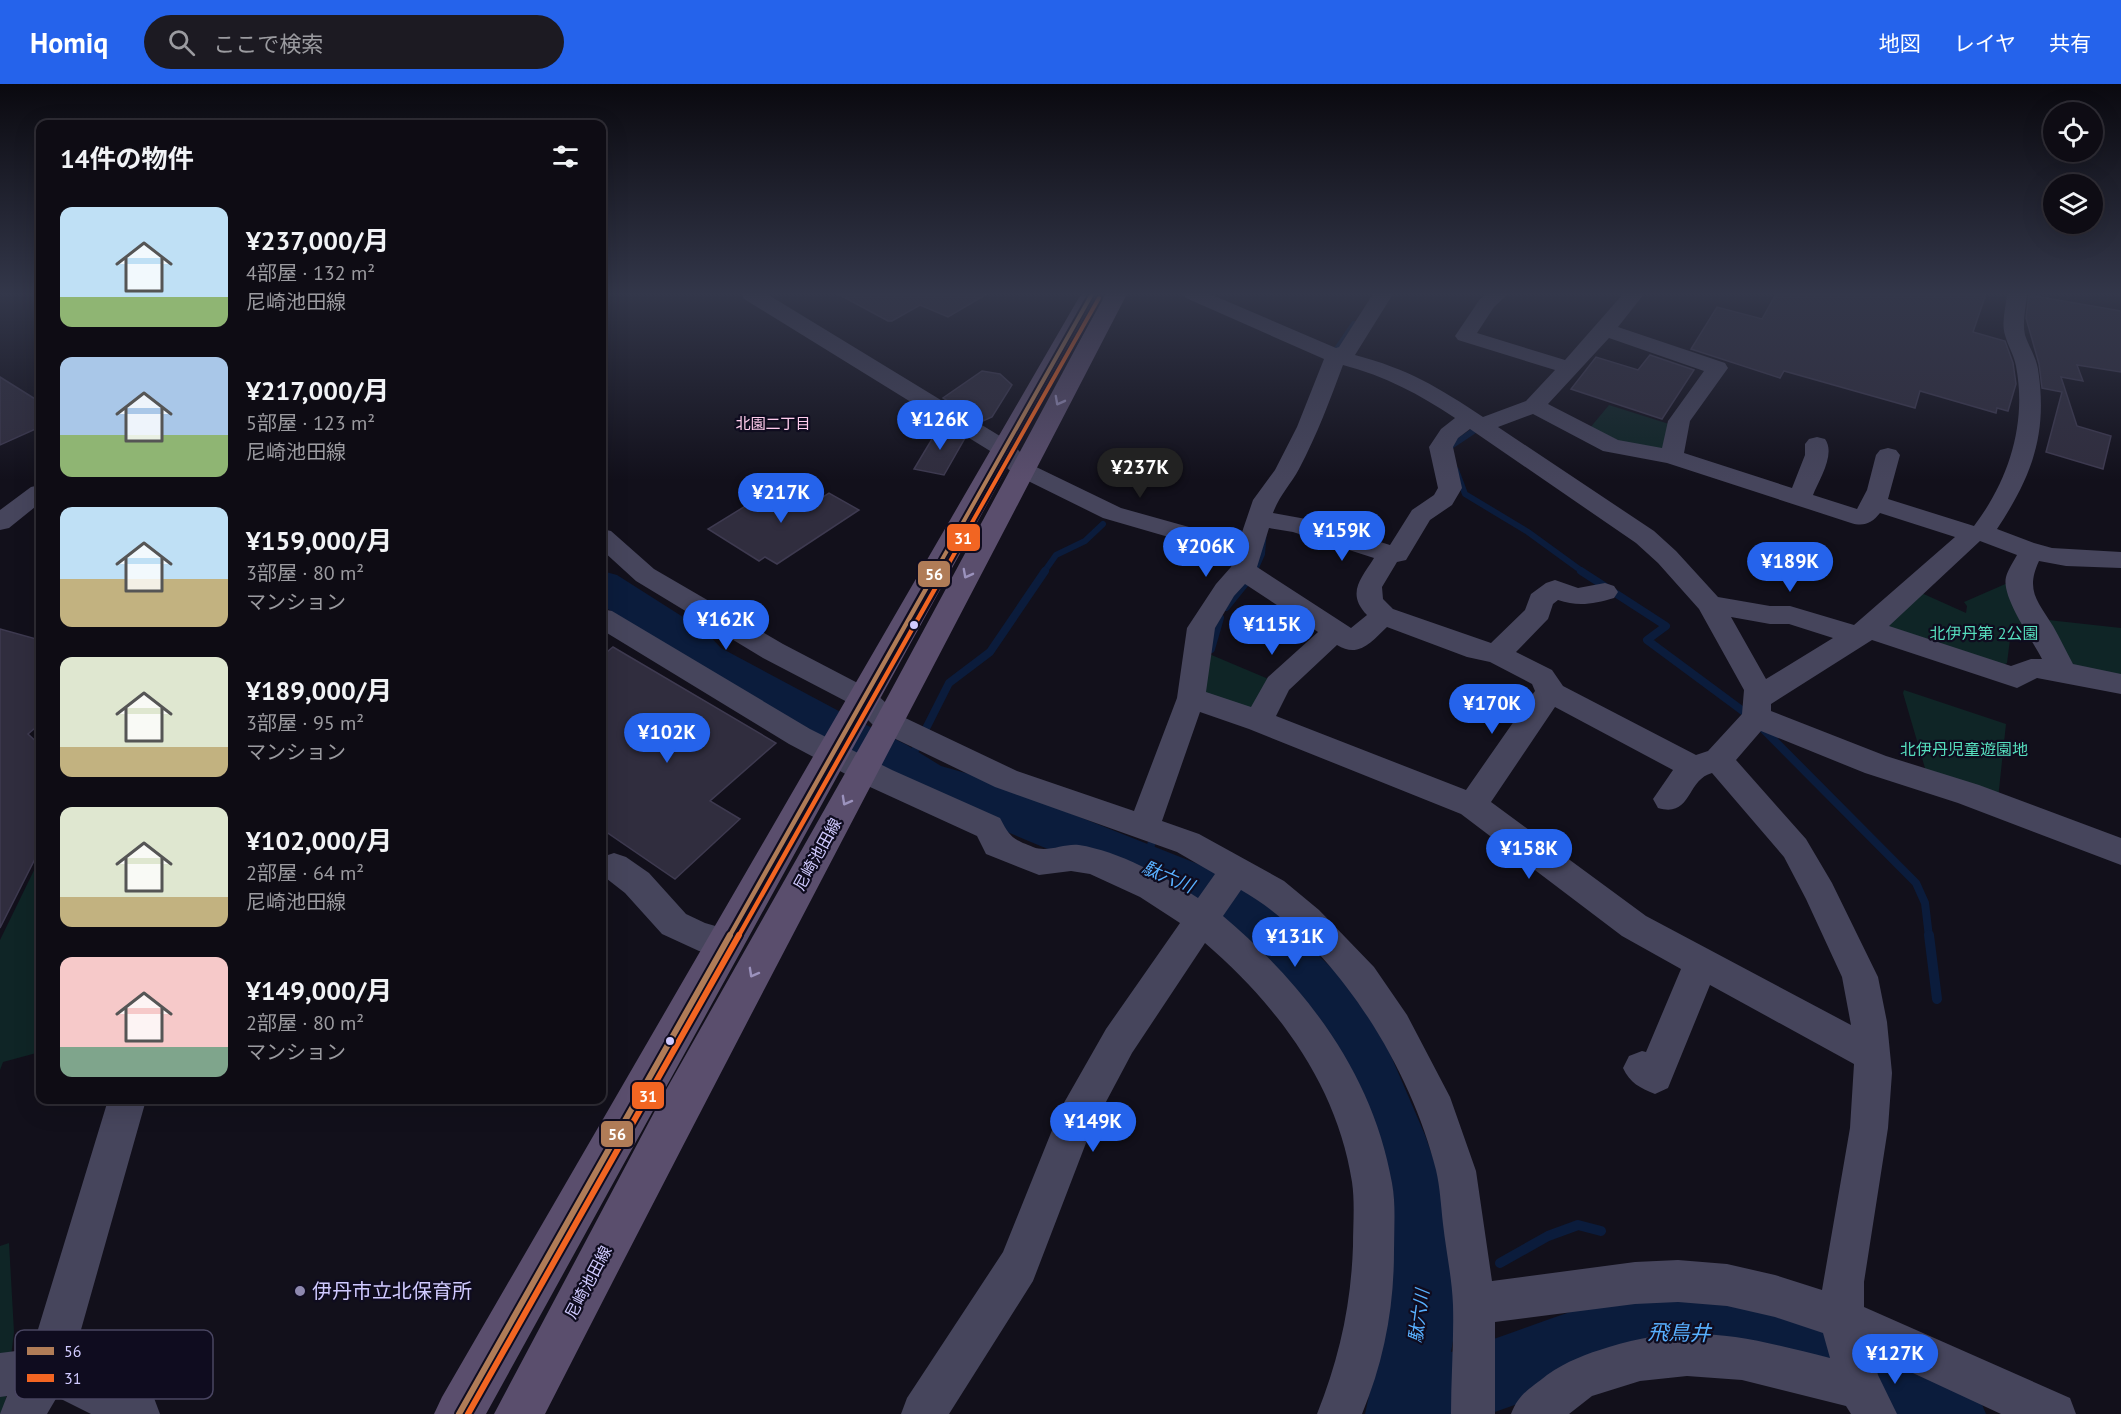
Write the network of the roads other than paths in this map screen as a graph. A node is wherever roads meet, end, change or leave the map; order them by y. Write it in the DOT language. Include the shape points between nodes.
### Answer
graph roads {
  1 [pos="850,356"];
  2 [pos="1062,356"];
  3 [pos="1077,356"];
  4 [pos="1336,356"];
  5 [pos="1529,356"];
  6 [pos="1582,356"];
  7 [pos="1682,356"];
  8 [pos="2023,356"];
  9 [pos="1570,369"];
  10 [pos="1534,406"];
  11 [pos="1475,422"];
  12 [pos="1817,444"];
  13 [pos="1888,455"];
  14 [pos="1672,457"];
  15 [pos="1013,459"];
  16 [pos="36,495"];
  17 [pos="1799,499"];
  18 [pos="1875,503"];
  19 [pos="1259,518"];
  20 [pos="0,522"];
  21 [pos="1978,533"];
  22 [pos="606,541"];
  23 [pos="2031,552"];
  24 [pos="1389,554"];
  25 [pos="2121,560"];
  26 [pos="1246,561"];
  27 [pos="1605,592"];
  28 [pos="1710,604"];
  29 [pos="1383,615"];
  30 [pos="606,620"];
  31 [pos="1336,631"];
  32 [pos="1863,632"];
  33 [pos="1497,654"];
  34 [pos="2063,672"];
  35 [pos="2121,684"];
  36 [pos="1550,692"];
  37 [pos="863,698"];
  38 [pos="1191,698"];
  39 [pos="1756,708"];
  40 [pos="1259,722"];
  41 [pos="889,723"];
  42 [pos="831,754"];
  43 [pos="1706,763"];
  44 [pos="862,772"];
  45 [pos="1669,799"];
  46 [pos="1472,805"];
  47 [pos="1144,826"];
  48 [pos="2121,852"];
  49 [pos="614,866"];
  50 [pos="1236,870"];
  51 [pos="1201,921"];
  52 [pos="724,942"];
  53 [pos="1701,962"];
  54 [pos="1870,1054"];
  55 [pos="1653,1075"];
  56 [pos="126,1104"];
  57 [pos="1474,1319"];
  58 [pos="59,1330"];
  59 [pos="1845,1331"];
  60 [pos="15,1373"];
  61 [pos="0,1375"];
  62 [pos="1865,1395"];
  63 [pos="31,1399"];
  64 [pos="108,1399"];
  65 [pos="22,1414"];
  66 [pos="138,1414"];
  67 [pos="459,1414"];
  68 [pos="519,1414"];
  69 [pos="922,1414"];
  70 [pos="1339,1414"];
  71 [pos="1473,1414"];
  72 [pos="1533,1414"];
  73 [pos="2054,1414"];
  1 -- 15 [label="street"];
  2 -- 15 [label="main road, 尼崎池田線"];
  3 -- 15 [label="main road, 尼崎池田線, one-way"];
  4 -- 11 [label="street" via="1411,381"];
  4 -- 19 [label="street" via="1308,427 1286,471 1265,500"];
  5 -- 9 [label="street"];
  6 -- 9 [label="street"];
  7 -- 14 [label="street" via="1717,368 1679,421"];
  8 -- 21 [label="street" via="2032,413 2028,441 2007,495"];
  9 -- 10 [label="street"];
  10 -- 11 [label="street"];
  10 -- 14 [label="street" via="1611,446"];
  11 -- 24 [label="street" via="1449,434 1441,447 1450,488 1443,500 1421,515 1397,554"];
  11 -- 28 [label="street" via="1645,537"];
  12 -- 17 [label="street"];
  13 -- 18 [label="street"];
  14 -- 17 [label="street"];
  15 -- 26 [label="street" via="1112,513"];
  15 -- 37 [label="main road, 尼崎池田線"];
  15 -- 41 [label="main road, 尼崎池田線, one-way"];
  16 -- 20 [label="street"];
  17 -- 18 [label="street" via="1860,518"];
  18 -- 21 [label="street"];
  19 -- 24 [label="street" via="1297,525"];
  19 -- 26 [label="street"];
  21 -- 23 [label="street"];
  21 -- 32 [label="street"];
  22 -- 37 [label="street" via="645,575 697,608"];
  23 -- 25 [label="street" via="2055,558"];
  23 -- 34 [label="street" via="2019,577 2020,592"];
  24 -- 29 [label="street" via="1369,587 1370,602"];
  26 -- 31 [label="street"];
  26 -- 38 [label="street" via="1202,628"];
  27 -- 33 [label="street" via="1577,597 1555,589 1540,600 1538,613"];
  28 -- 32 [label="street" via="1790,615"];
  28 -- 39 [label="street" via="1758,690"];
  29 -- 31 [label="street" via="1353,642"];
  29 -- 33 [label="street"];
  30 -- 42 [label="street"];
  31 -- 40 [label="street" via="1278,684"];
  32 -- 34 [label="street" via="2017,678 2021,670 2028,668"];
  32 -- 39 [label="street"];
  33 -- 36 [label="street" via="1542,677"];
  34 -- 35 [label="street"];
  36 -- 43 [label="street"];
  36 -- 46 [label="street"];
  37 -- 41 [label="street"];
  37 -- 42 [label="main road, 尼崎池田線"];
  38 -- 40 [label="street"];
  38 -- 47 [label="street"];
  39 -- 43 [label="street"];
  39 -- 48 [label="street" via="1876,765 1968,794"];
  40 -- 46 [label="street"];
  41 -- 44 [label="main road, 尼崎池田線"];
  41 -- 47 [label="street" via="1006,778"];
  42 -- 44 [label="street"];
  42 -- 52 [label="main road, 尼崎池田線"];
  43 -- 45 [label="street"];
  43 -- 54 [label="street" via="1795,848 1821,893 1860,978 1869,1022"];
  44 -- 51 [label="street" via="989,827 997,845 1040,862 1077,857 1121,873 1171,898"];
  44 -- 68 [label="main road, 尼崎池田線, one-way" via="682,1102"];
  46 -- 53 [label="street" via="1634,926"];
  47 -- 50 [label="street" via="1188,843"];
  49 -- 52 [label="street" via="637,883 674,924"];
  50 -- 51 [label="street"];
  50 -- 57 [label="street" via="1272,891 1307,920 1362,978 1394,1027 1431,1097 1456,1172"];
  51 -- 69 [label="street" via="1119,1041 1075,1121 1018,1266"];
  51 -- 70 [label="street" via="1270,980 1301,1020 1350,1101 1364,1142 1372,1184 1372,1289 1366,1340"];
  52 -- 67 [label="main road, 尼崎池田線"];
  53 -- 54 [label="street"];
  53 -- 55 [label="street"];
  54 -- 59 [label="street" via="1873,1073 1869,1128 1843,1282"];
  56 -- 58 [label="street"];
  57 -- 59 [label="street" via="1628,1284 1678,1281 1728,1286 1790,1301"];
  57 -- 71 [label="street"];
  59 -- 62 [label="street"];
  59 -- 73 [label="street"];
  60 -- 61 [label="street"];
  62 -- 72 [label="street" via="1742,1358 1687,1354 1640,1359 1580,1378"];
  63 -- 65 [label="street"];
  64 -- 66 [label="street"];
}
